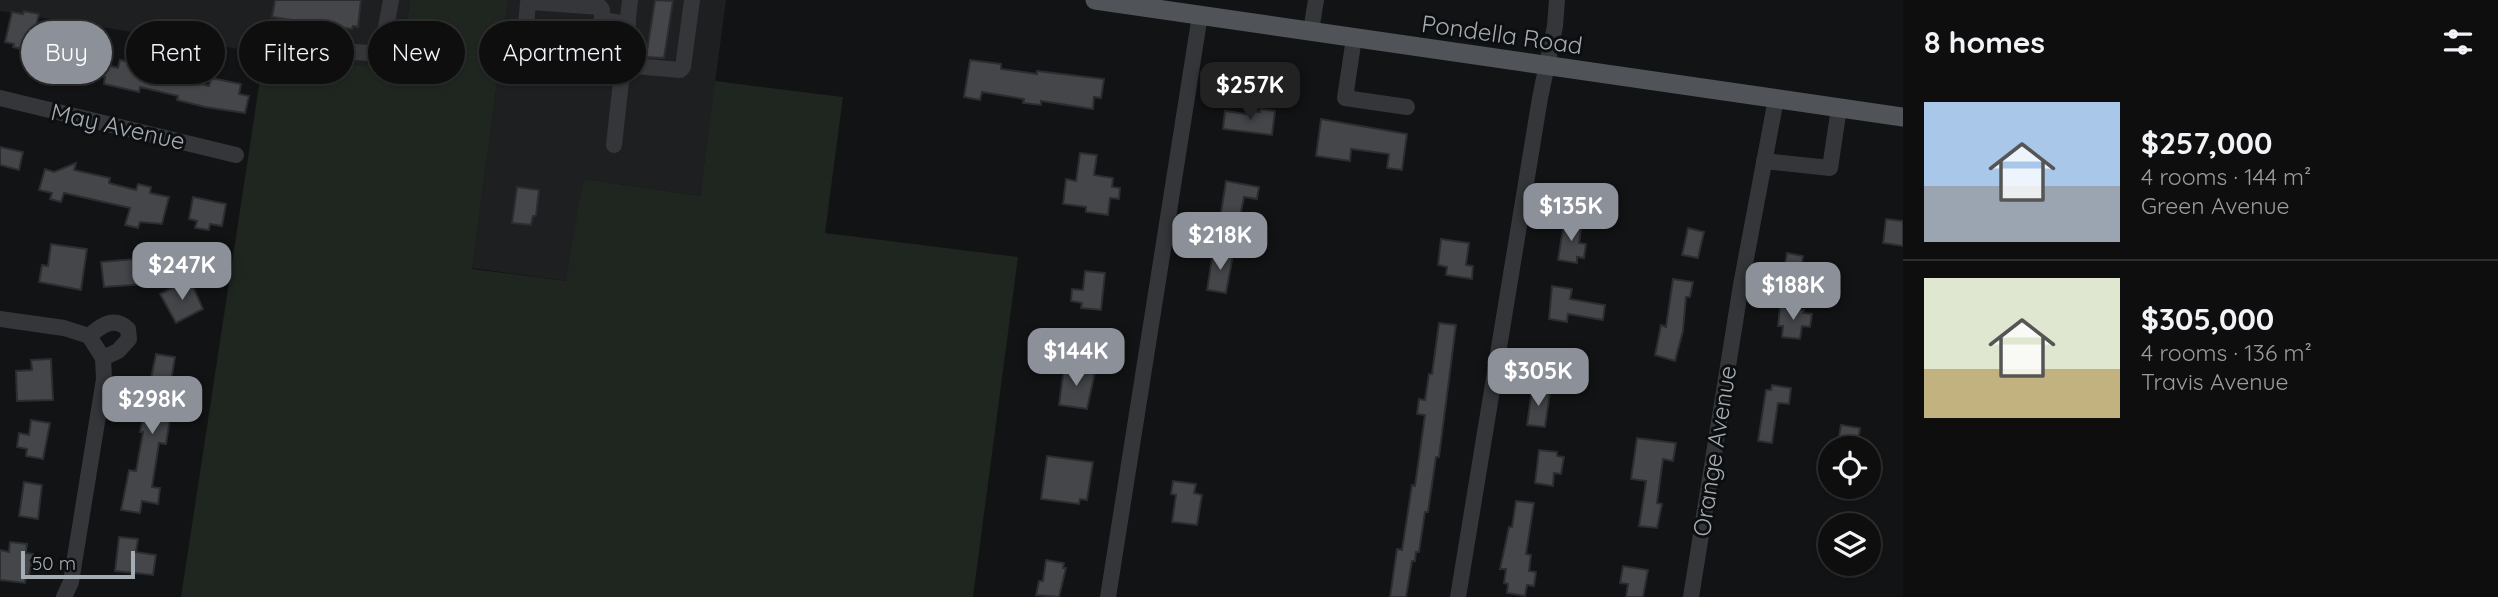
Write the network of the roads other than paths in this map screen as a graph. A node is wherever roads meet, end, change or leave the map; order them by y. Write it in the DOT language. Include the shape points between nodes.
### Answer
graph roads {
  1 [pos="391,0"];
  2 [pos="631,0"];
  3 [pos="692,0"];
  4 [pos="1095,0"];
  5 [pos="1316,0"];
  6 [pos="1557,0"];
  7 [pos="1200,15"];
  8 [pos="602,20"];
  9 [pos="611,21"];
  10 [pos="628,21"];
  11 [pos="1311,31"];
  12 [pos="1354,38"];
  13 [pos="354,52"];
  14 [pos="1546,66"];
  15 [pos="646,67"];
  16 [pos="621,84"];
  17 [pos="0,99"];
  18 [pos="1776,99"];
  19 [pos="1407,107"];
  20 [pos="1839,108"];
  21 [pos="1903,117"];
  22 [pos="614,145"];
  23 [pos="236,155"];
  24 [pos="1764,161"];
  25 [pos="0,319"];
  26 [pos="89,336"];
  27 [pos="103,358"];
  28 [pos="64,597"];
  29 [pos="1108,597"];
  30 [pos="1458,597"];
  31 [pos="1691,597"];
  1 -- 13 [label="street" via="381,54"];
  2 -- 10 [label="street"];
  3 -- 15 [label="street" via="683,67"];
  4 -- 7 [label="main road, Pondella Road"];
  5 -- 11 [label="street"];
  6 -- 14 [label="street"];
  7 -- 11 [label="main road, Pondella Road"];
  7 -- 29 [label="street"];
  8 -- 8 [label="street" via="600,7 531,2 525,36 595,45"];
  8 -- 9 [label="street"];
  11 -- 12 [label="main road, Pondella Road"];
  12 -- 14 [label="main road, Pondella Road"];
  12 -- 19 [label="street" via="1345,98"];
  14 -- 18 [label="main road, Pondella Road"];
  14 -- 30 [label="street"];
  16 -- 22 [label="street"];
  17 -- 23 [label="street, May Avenue"];
  18 -- 20 [label="main road, Pondella Road"];
  18 -- 24 [label="street, Orange Avenue"];
  20 -- 21 [label="main road, Pondella Road"];
  20 -- 24 [label="street" via="1830,168"];
  24 -- 31 [label="street, Orange Avenue"];
  25 -- 26 [label="street"];
  26 -- 27 [label="street"];
  26 -- 27 [label="street" via="112,322 128,329 129,339 118,352"];
  27 -- 28 [label="street" via="104,379 71,582"];
}
